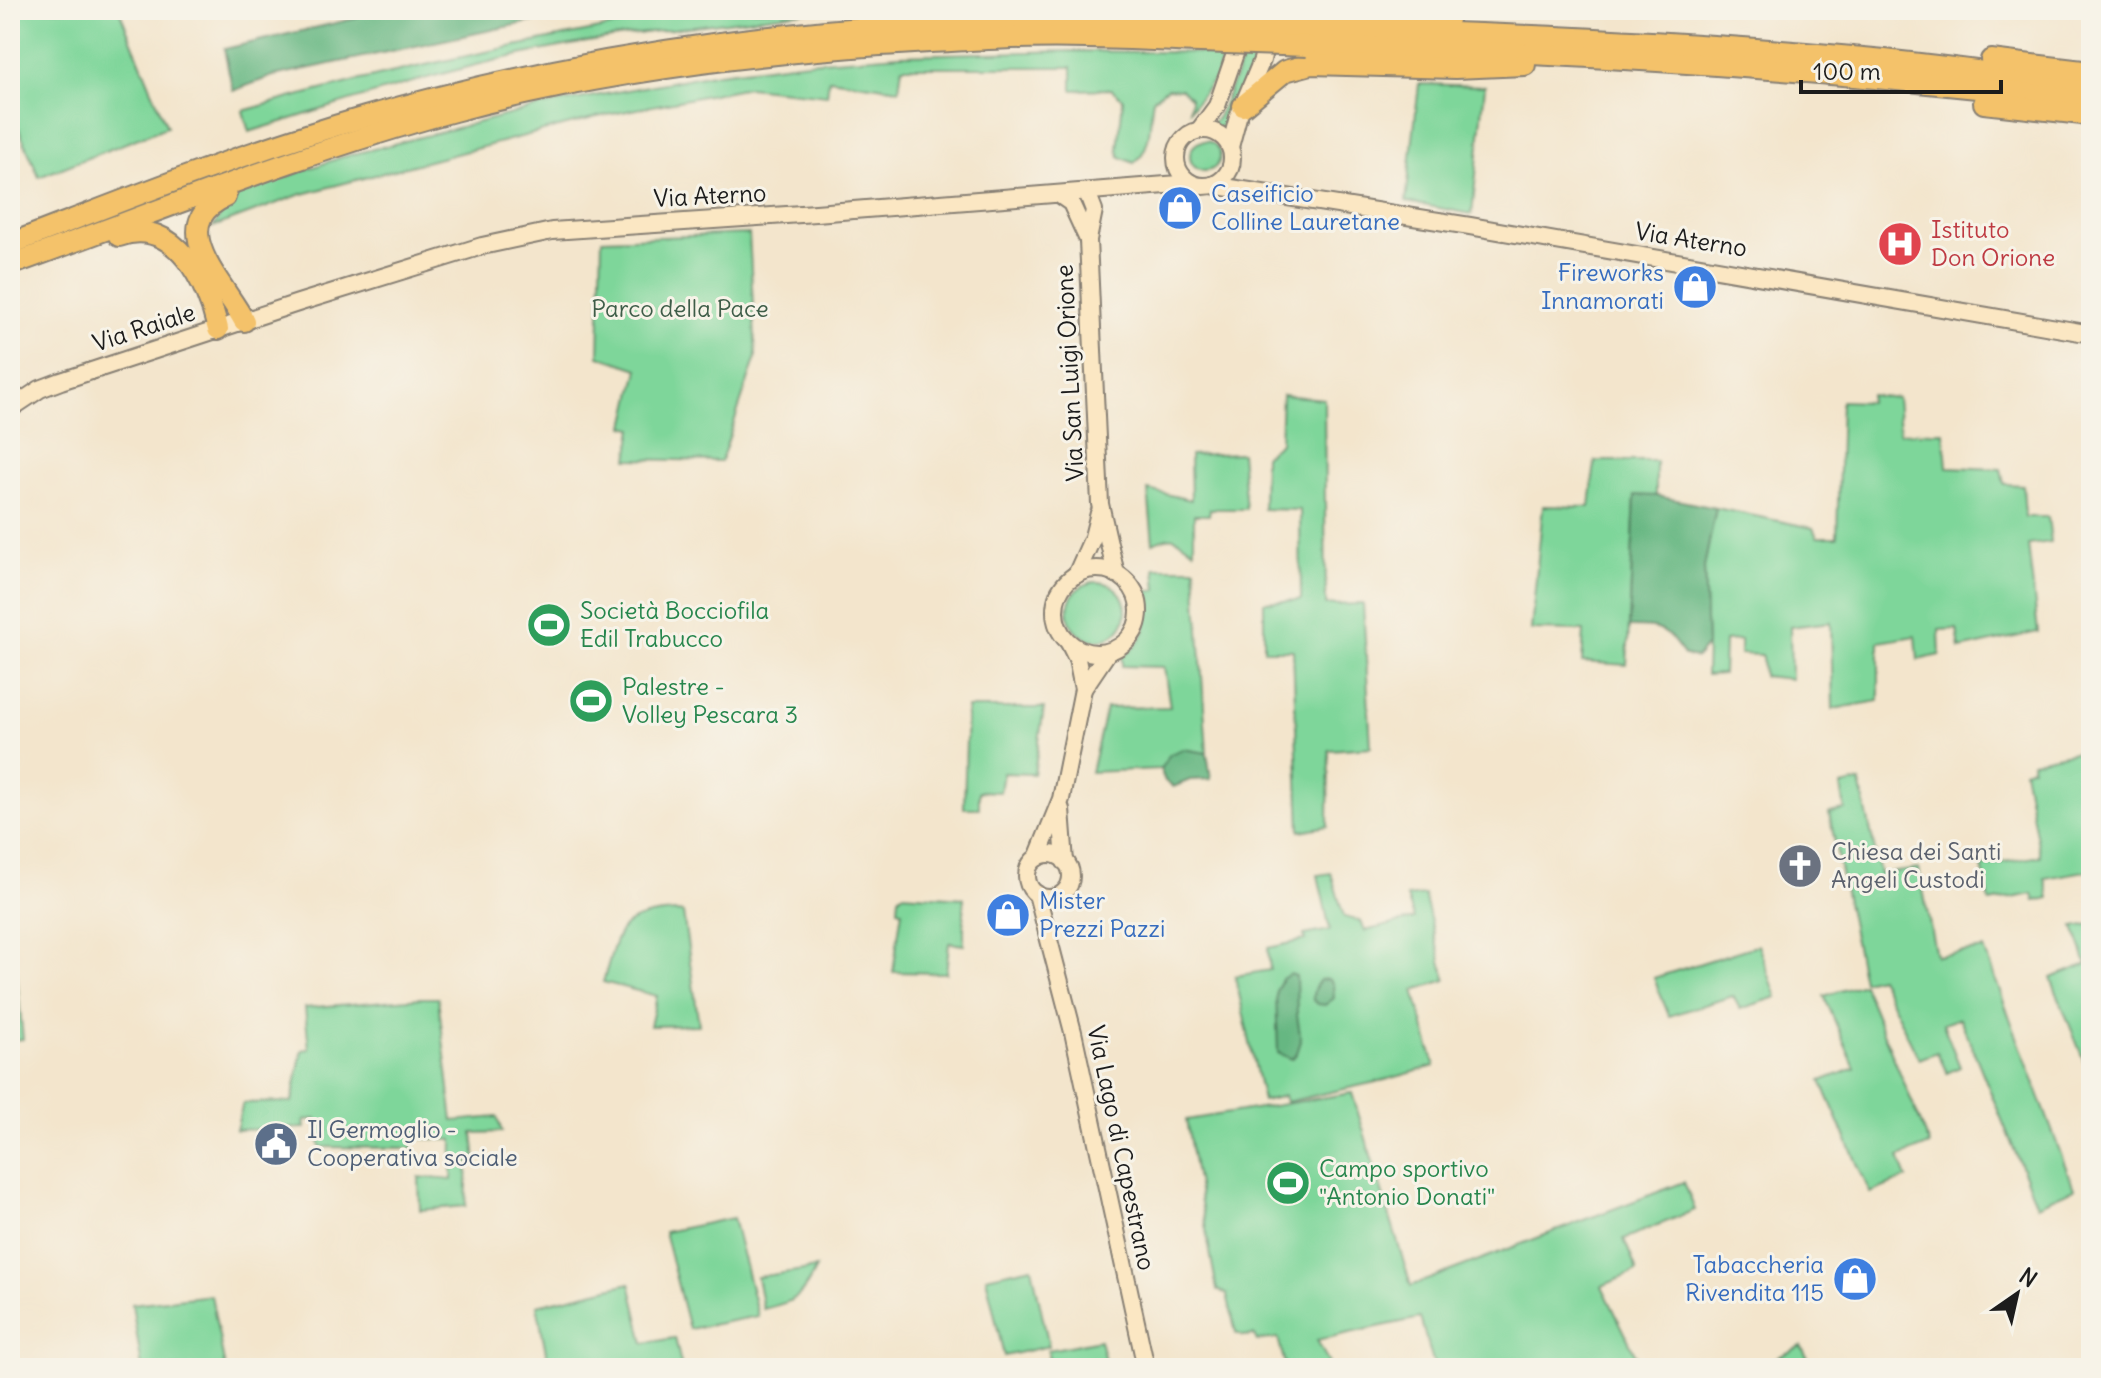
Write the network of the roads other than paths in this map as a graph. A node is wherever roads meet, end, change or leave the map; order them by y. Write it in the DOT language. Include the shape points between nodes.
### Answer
graph roads {
  1 [pos="1250,10"];
  2 [pos="1273,10"];
  3 [pos="1355,10"];
  4 [pos="1426,14"];
  5 [pos="1006,16"];
  6 [pos="1227,34"];
  7 [pos="1308,37"];
  8 [pos="1564,38"];
  9 [pos="1724,48"];
  10 [pos="1583,57"];
  11 [pos="1801,71"];
  12 [pos="2091,72"];
  13 [pos="2091,86"];
  14 [pos="2091,101"];
  15 [pos="1243,106"];
  16 [pos="2091,115"];
  17 [pos="1200,129"];
  18 [pos="1230,147"];
  19 [pos="1176,153"];
  20 [pos="1231,167"];
  21 [pos="1191,183"];
  22 [pos="229,185"];
  23 [pos="1212,185"];
  24 [pos="1135,187"];
  25 [pos="1114,190"];
  26 [pos="1087,192"];
  27 [pos="1058,194"];
  28 [pos="1283,197"];
  29 [pos="1088,230"];
  30 [pos="100,233"];
  31 [pos="10,244"];
  32 [pos="10,265"];
  33 [pos="298,303"];
  34 [pos="244,321"];
  35 [pos="218,329"];
  36 [pos="2091,334"];
  37 [pos="10,409"];
  38 [pos="1100,504"];
  39 [pos="1116,574"];
  40 [pos="1076,575"];
  41 [pos="1069,643"];
  42 [pos="1108,652"];
  43 [pos="1083,689"];
  44 [pos="1061,799"];
  45 [pos="1037,858"];
  46 [pos="1065,862"];
  47 [pos="1037,894"];
  48 [pos="1058,896"];
  49 [pos="1050,937"];
  50 [pos="1146,1368"];
  1 -- 17 [label="main road" via="1217,106"];
  2 -- 15 [label="main road" via="1262,60"];
  3 -- 4 [label="highway"];
  4 -- 8 [label="highway" via="1541,24"];
  5 -- 6 [label="highway"];
  5 -- 31 [label="highway" via="702,46 570,67 297,138"];
  6 -- 7 [label="highway, bridge"];
  6 -- 22 [label="highway" via="948,41 707,62 455,111"];
  7 -- 8 [label="highway" via="1486,32"];
  7 -- 10 [label="highway"];
  8 -- 9 [label="highway"];
  9 -- 12 [label="highway" via="1771,41"];
  9 -- 13 [label="highway" via="1874,59"];
  10 -- 11 [label="highway"];
  10 -- 15 [label="highway" via="1565,66 1311,64 1285,71"];
  11 -- 14 [label="highway"];
  11 -- 16 [label="highway" via="1815,82"];
  15 -- 18 [label="main road"];
  17 -- 18 [label="main road" via="1222,135"];
  17 -- 19 [label="main road" via="1185,137"];
  18 -- 20 [label="main road"];
  19 -- 21 [label="main road" via="1179,170"];
  19 -- 24 [label="main road, Via Aterno" via="1162,173"];
  20 -- 23 [label="main road"];
  20 -- 28 [label="main road, Via Aterno"];
  21 -- 23 [label="main road"];
  21 -- 24 [label="main road, Via Aterno"];
  22 -- 30 [label="highway"];
  22 -- 34 [label="highway" via="225,197 213,202 203,217 198,239 210,271"];
  23 -- 28 [label="main road, Via Aterno"];
  24 -- 25 [label="main road, Via Aterno"];
  25 -- 26 [label="main road, Via Aterno"];
  25 -- 29 [label="main road"];
  26 -- 27 [label="main road, Via Aterno"];
  26 -- 29 [label="main road, Via San Luigi Orione" via="1079,205"];
  27 -- 29 [label="main road, Via San Luigi Orione" via="1071,203"];
  27 -- 33 [label="main road, Via Aterno" via="552,231 482,246"];
  28 -- 36 [label="main road, Via Aterno"];
  29 -- 38 [label="main road, Via San Luigi Orione"];
  30 -- 32 [label="highway"];
  30 -- 35 [label="highway" via="113,238 141,231 182,252 206,287"];
  33 -- 34 [label="main road, Via Raiale"];
  34 -- 35 [label="main road, Via Raiale"];
  35 -- 37 [label="main road, Via Raiale" via="61,381"];
  38 -- 39 [label="main road, Via San Luigi Orione"];
  38 -- 40 [label="main road, Via San Luigi Orione"];
  39 -- 40 [label="main road" via="1103,569"];
  39 -- 42 [label="main road" via="1132,587 1139,613 1130,637"];
  40 -- 41 [label="main road" via="1064,584 1055,606 1058,627"];
  41 -- 42 [label="main road" via="1081,650"];
  41 -- 43 [label="main road"];
  42 -- 43 [label="main road"];
  43 -- 44 [label="main road"];
  44 -- 45 [label="main road"];
  44 -- 46 [label="main road"];
  45 -- 46 [label="main road" via="1049,854"];
  45 -- 47 [label="main road" via="1027,874"];
  46 -- 48 [label="main road" via="1071,880"];
  47 -- 48 [label="main road"];
  47 -- 49 [label="main road, Via Lago di Capestrano"];
  48 -- 49 [label="main road, Via Lago di Capestrano"];
  49 -- 50 [label="main road, Via Lago di Capestrano"];
}
